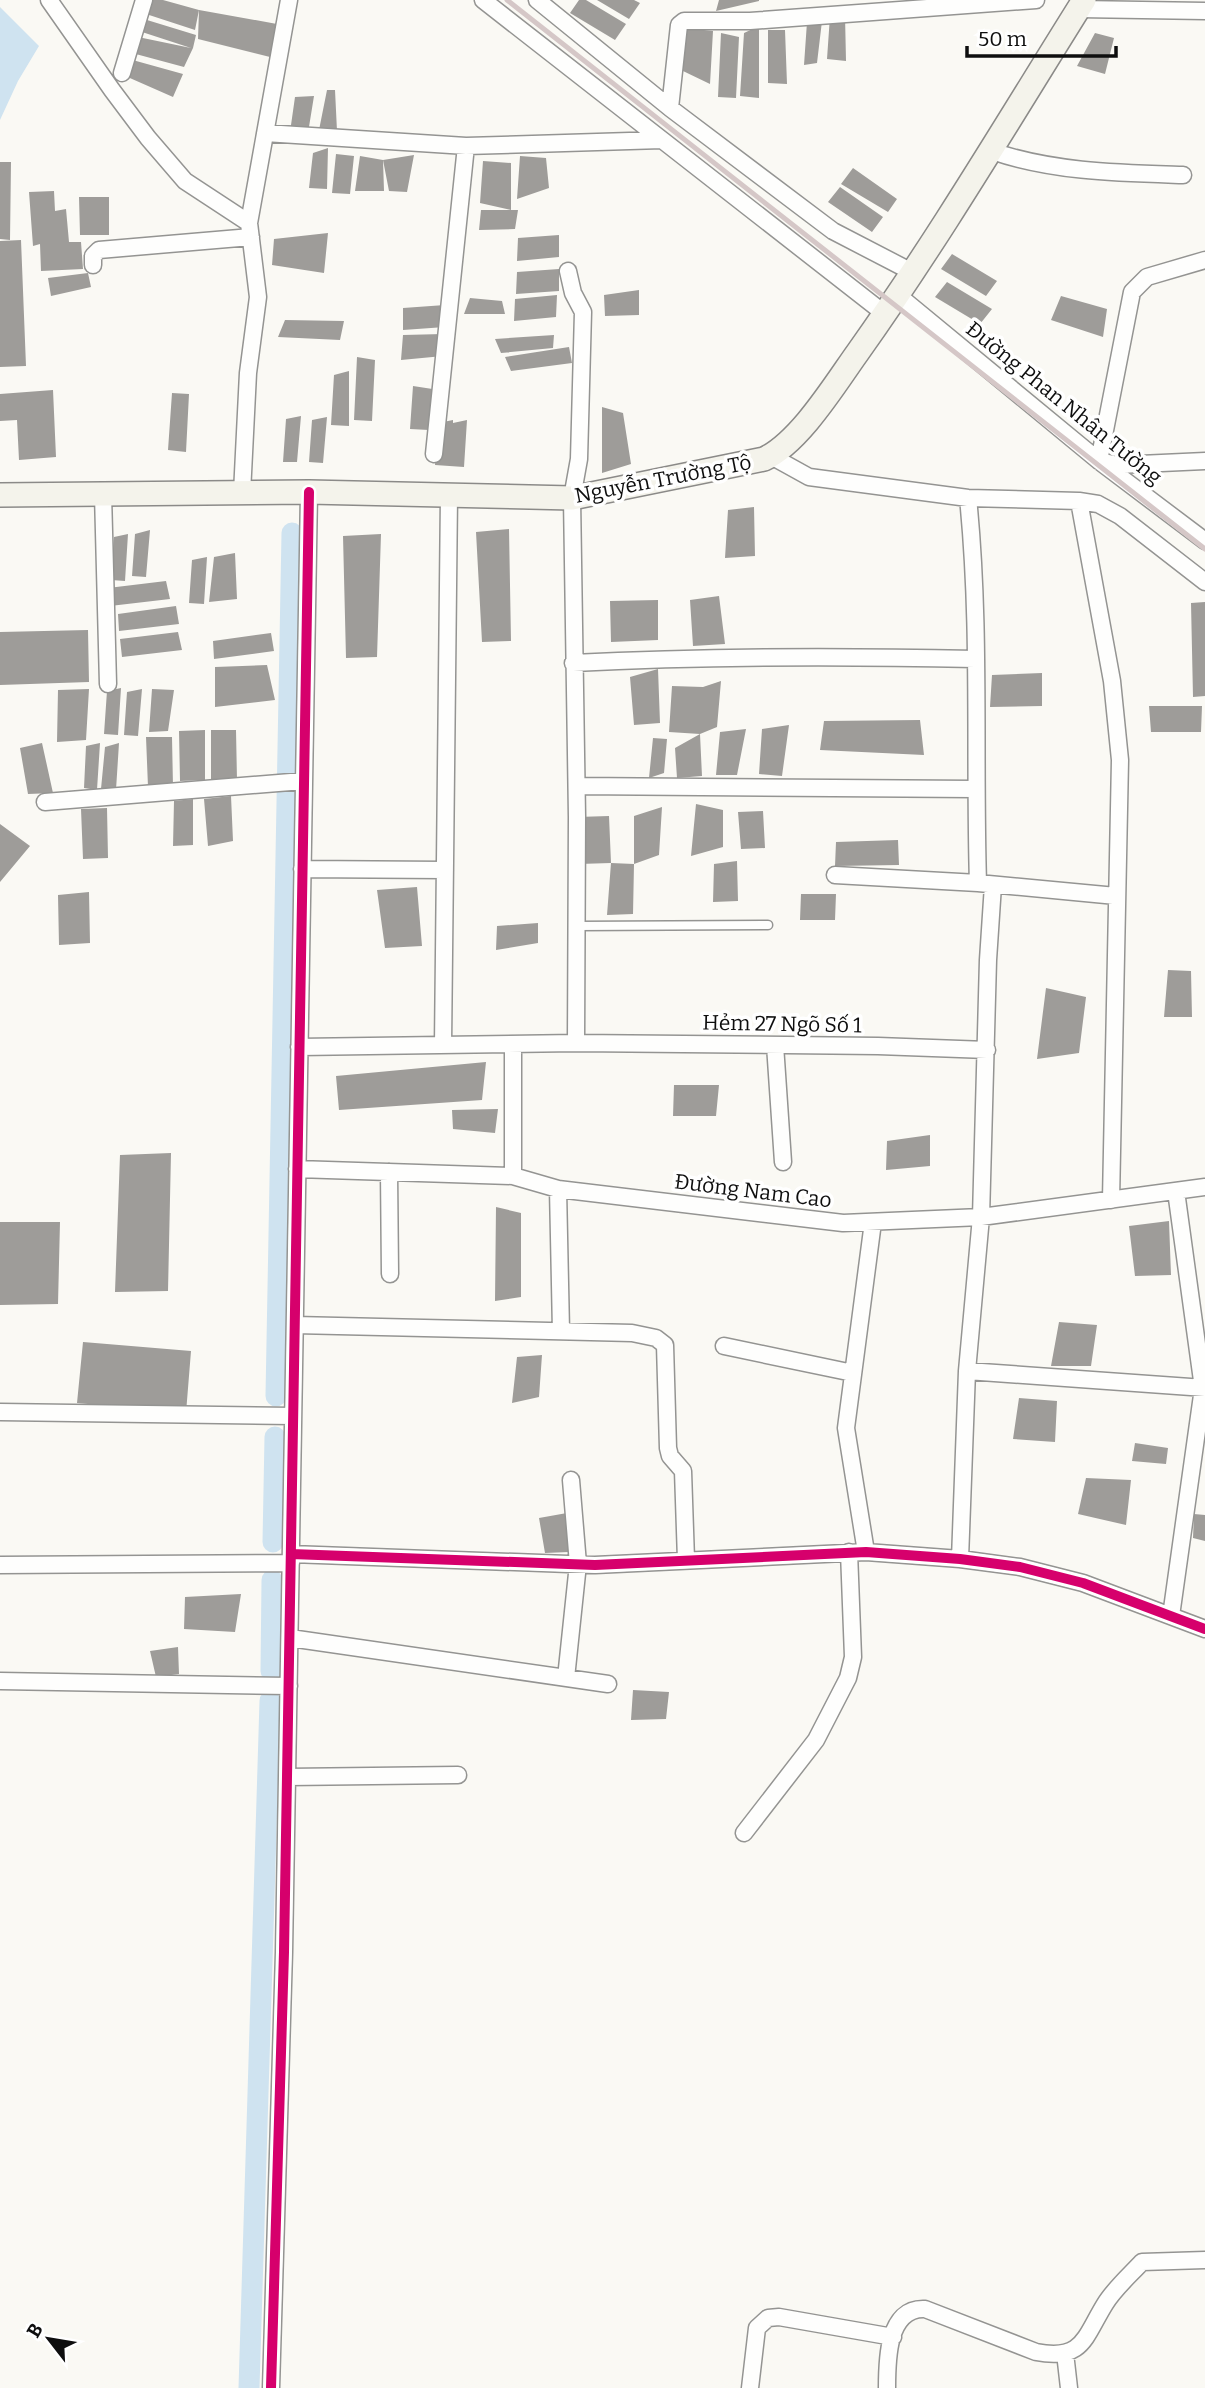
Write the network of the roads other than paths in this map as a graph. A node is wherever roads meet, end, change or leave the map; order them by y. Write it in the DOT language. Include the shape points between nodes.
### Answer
graph roads {
  1 [pos="49,0"];
  2 [pos="144,0"];
  3 [pos="289,0"];
  4 [pos="483,0"];
  5 [pos="537,0"];
  6 [pos="1036,0"];
  7 [pos="1082,4"];
  8 [pos="558,7"];
  9 [pos="1205,11"];
  10 [pos="122,73"];
  11 [pos="670,108"];
  12 [pos="265,133"];
  13 [pos="662,140"];
  14 [pos="466,146"];
  15 [pos="992,151"];
  16 [pos="1183,175"];
  17 [pos="250,230"];
  18 [pos="1205,260"];
  19 [pos="93,265"];
  20 [pos="568,271"];
  21 [pos="914,273"];
  22 [pos="892,305"];
  23 [pos="434,454"];
  24 [pos="771,456"];
  25 [pos="1099,461"];
  26 [pos="1205,461"];
  27 [pos="309,492"];
  28 [pos="242,493"];
  29 [pos="103,494"];
  30 [pos="0,495"];
  31 [pos="449,495"];
  32 [pos="572,498"];
  33 [pos="968,498"];
  34 [pos="1079,501"];
  35 [pos="1205,541"];
  36 [pos="1205,582"];
  37 [pos="975,659"];
  38 [pos="573,663"];
  39 [pos="108,684"];
  40 [pos="303,781"];
  41 [pos="577,786"];
  42 [pos="975,789"];
  43 [pos="45,802"];
  44 [pos="302,869"];
  45 [pos="445,870"];
  46 [pos="835,875"];
  47 [pos="986,884"];
  48 [pos="1116,896"];
  49 [pos="768,925"];
  50 [pos="577,926"];
  51 [pos="576,1043"];
  52 [pos="513,1044"];
  53 [pos="443,1045"];
  54 [pos="775,1045"];
  55 [pos="299,1047"];
  56 [pos="987,1050"];
  57 [pos="783,1162"];
  58 [pos="297,1170"];
  59 [pos="389,1172"];
  60 [pos="513,1176"];
  61 [pos="558,1188"];
  62 [pos="1205,1188"];
  63 [pos="1176,1191"];
  64 [pos="1111,1200"];
  65 [pos="981,1217"];
  66 [pos="873,1222"];
  67 [pos="390,1274"];
  68 [pos="295,1325"];
  69 [pos="561,1331"];
  70 [pos="724,1346"];
  71 [pos="967,1371"];
  72 [pos="853,1373"];
  73 [pos="1204,1388"];
  74 [pos="0,1412"];
  75 [pos="293,1416"];
  76 [pos="571,1480"];
  77 [pos="857,1552"];
  78 [pos="291,1558"];
  79 [pos="960,1559"];
  80 [pos="686,1560"];
  81 [pos="578,1564"];
  82 [pos="0,1565"];
  83 [pos="1171,1616"];
  84 [pos="1205,1629"];
  85 [pos="290,1638"];
  86 [pos="566,1678"];
  87 [pos="0,1681"];
  88 [pos="608,1684"];
  89 [pos="289,1686"];
  90 [pos="458,1775"];
  91 [pos="287,1777"];
  92 [pos="744,1833"];
  93 [pos="1205,2260"];
  94 [pos="892,2337"];
  95 [pos="1065,2354"];
  96 [pos="271,2388"];
  97 [pos="750,2388"];
  98 [pos="887,2388"];
  99 [pos="1069,2388"];
  1 -- 17 [label="street" via="148,138 186,181"];
  2 -- 10 [label="street"];
  3 -- 12 [label="street"];
  4 -- 13 [label="street, Đường Phan Nhân Tường"];
  5 -- 8 [label="street"];
  6 -- 11 [label="street" via="684,22 679,25"];
  7 -- 9 [label="street"];
  7 -- 15 [label="main road, Nguyễn Trường Tộ"];
  8 -- 11 [label="street"];
  11 -- 21 [label="street" via="834,231"];
  12 -- 14 [label="street"];
  12 -- 17 [label="street"];
  13 -- 14 [label="street"];
  13 -- 22 [label="street, Đường Phan Nhân Tường"];
  14 -- 23 [label="street"];
  15 -- 16 [label="street" via="1063,168"];
  15 -- 21 [label="main road, Nguyễn Trường Tộ"];
  17 -- 19 [label="street" via="99,250"];
  17 -- 28 [label="street" via="258,297 248,373"];
  18 -- 25 [label="street" via="1147,277 1132,292"];
  20 -- 32 [label="street" via="583,312 579,459"];
  21 -- 22 [label="main road, Nguyễn Trường Tộ"];
  22 -- 24 [label="main road, Nguyễn Trường Tộ" via="819,407"];
  22 -- 25 [label="street, Đường Phan Nhân Tường"];
  24 -- 32 [label="main road, Nguyễn Trường Tộ"];
  24 -- 33 [label="street" via="809,477"];
  25 -- 26 [label="street" via="1118,466"];
  25 -- 35 [label="street, Đường Phan Nhân Tường"];
  27 -- 28 [label="main road, Nguyễn Trường Tộ"];
  27 -- 31 [label="main road, Nguyễn Trường Tộ"];
  27 -- 40 [label="street"];
  28 -- 29 [label="main road, Nguyễn Trường Tộ"];
  29 -- 30 [label="main road, Nguyễn Trường Tộ"];
  29 -- 39 [label="street"];
  31 -- 32 [label="main road, Nguyễn Trường Tộ"];
  31 -- 45 [label="street"];
  32 -- 38 [label="street"];
  33 -- 34 [label="street"];
  33 -- 37 [label="street" via="975,567"];
  34 -- 36 [label="street" via="1108,508"];
  34 -- 48 [label="street" via="1112,681 1120,760"];
  37 -- 38 [label="street" via="788,656"];
  37 -- 42 [label="street"];
  38 -- 41 [label="street"];
  40 -- 43 [label="street"];
  40 -- 44 [label="street"];
  41 -- 42 [label="street"];
  41 -- 50 [label="street"];
  42 -- 47 [label="street"];
  44 -- 45 [label="street"];
  44 -- 55 [label="street"];
  45 -- 53 [label="street"];
  46 -- 47 [label="street"];
  47 -- 48 [label="street"];
  47 -- 56 [label="street"];
  48 -- 64 [label="street"];
  49 -- 50 [label="lane"];
  50 -- 51 [label="street"];
  51 -- 52 [label="street, Hẻm 27 Ngõ Số 1"];
  51 -- 54 [label="street, Hẻm 27 Ngõ Số 1"];
  52 -- 53 [label="street, Hẻm 27 Ngõ Số 1"];
  52 -- 60 [label="street"];
  53 -- 55 [label="street, Hẻm 27 Ngõ Số 1"];
  54 -- 56 [label="street, Hẻm 27 Ngõ Số 1"];
  54 -- 57 [label="street"];
  55 -- 58 [label="street"];
  56 -- 65 [label="street"];
  58 -- 59 [label="street, Đường Nam Cao"];
  58 -- 68 [label="street"];
  59 -- 60 [label="street, Đường Nam Cao"];
  59 -- 67 [label="street"];
  60 -- 61 [label="street, Đường Nam Cao"];
  61 -- 66 [label="street, Đường Nam Cao" via="843,1223"];
  61 -- 69 [label="street"];
  62 -- 63 [label="street, Đường Nam Cao"];
  63 -- 64 [label="street, Đường Nam Cao"];
  63 -- 73 [label="street"];
  64 -- 65 [label="street, Đường Nam Cao"];
  65 -- 66 [label="street, Đường Nam Cao"];
  65 -- 71 [label="street"];
  66 -- 72 [label="street"];
  68 -- 69 [label="street"];
  68 -- 75 [label="street"];
  69 -- 80 [label="street" via="632,1333 656,1338 665,1345 668,1448 683,1471"];
  70 -- 72 [label="street"];
  71 -- 73 [label="street"];
  71 -- 79 [label="street"];
  72 -- 77 [label="street" via="846,1428"];
  73 -- 83 [label="street"];
  74 -- 75 [label="street"];
  75 -- 78 [label="street"];
  76 -- 81 [label="street"];
  77 -- 79 [label="street"];
  77 -- 80 [label="street"];
  77 -- 92 [label="street" via="848,1678 816,1740"];
  78 -- 81 [label="street"];
  78 -- 82 [label="street"];
  78 -- 85 [label="street"];
  79 -- 83 [label="street" via="1020,1567 1083,1583"];
  80 -- 81 [label="street"];
  81 -- 86 [label="street"];
  83 -- 84 [label="street"];
  85 -- 86 [label="street"];
  85 -- 89 [label="street"];
  86 -- 88 [label="street"];
  87 -- 89 [label="street"];
  89 -- 91 [label="street"];
  90 -- 91 [label="street"];
  91 -- 96 [label="street"];
  93 -- 95 [label="street" via="1142,2262 1106,2302 1089,2336"];
  94 -- 95 [label="street" via="905,2315 925,2309 1036,2352"];
  94 -- 97 [label="street" via="768,2318 757,2328"];
  94 -- 98 [label="street"];
  95 -- 99 [label="street"];
}
